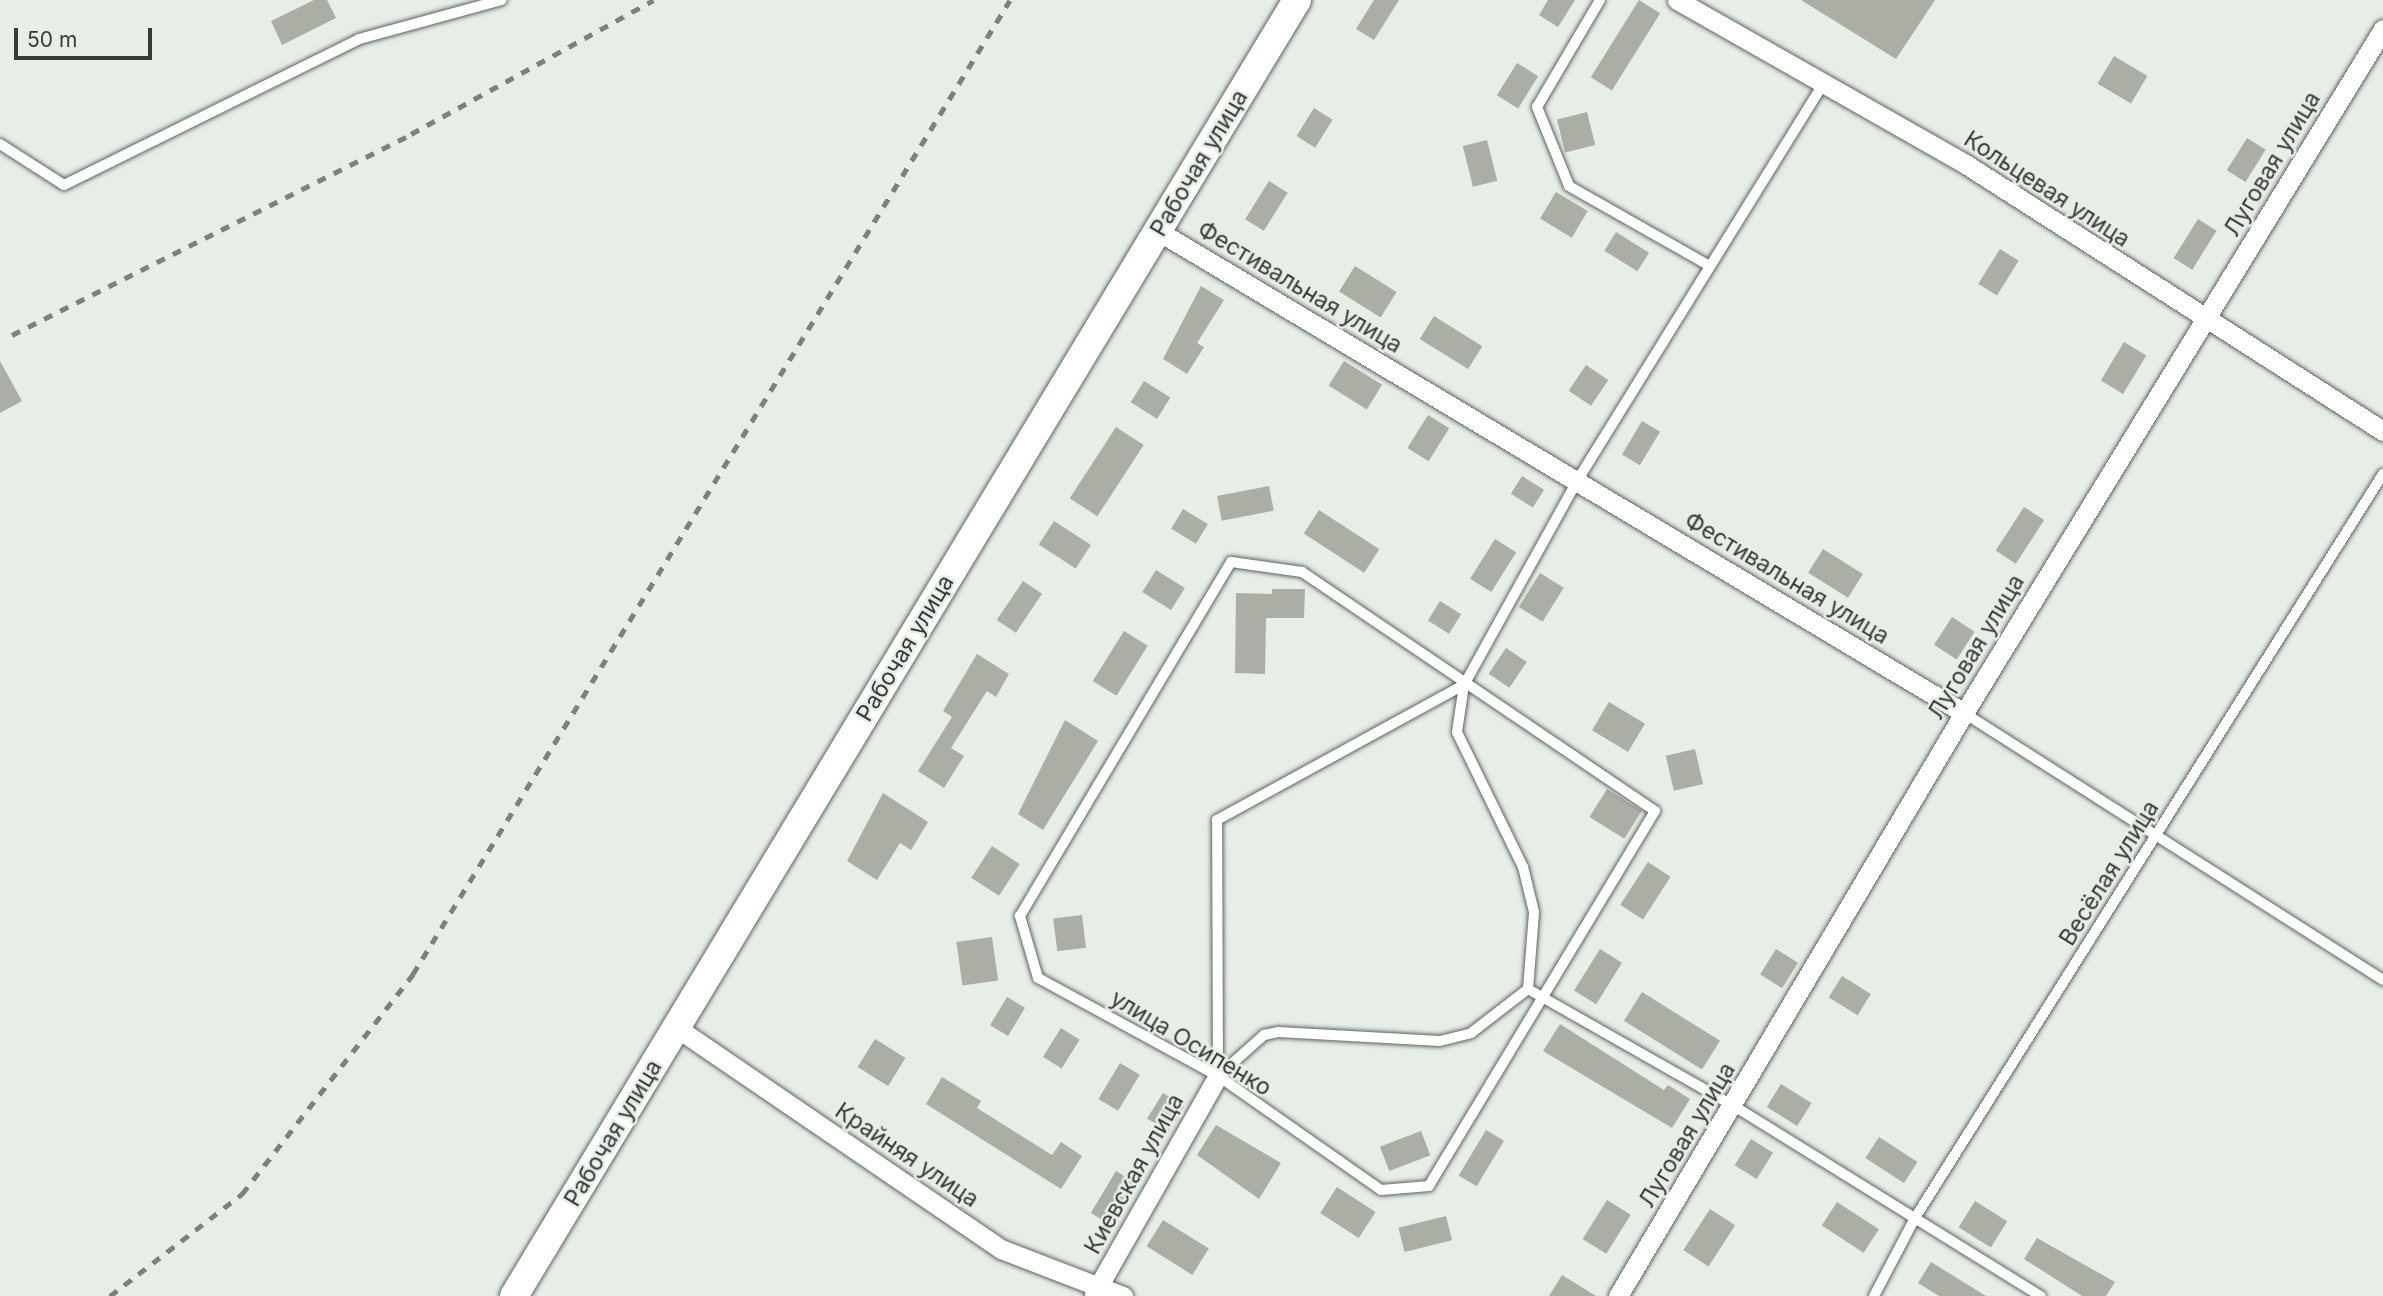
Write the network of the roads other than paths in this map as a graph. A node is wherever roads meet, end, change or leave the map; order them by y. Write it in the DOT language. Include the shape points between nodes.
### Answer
graph roads {
  1 [pos="502,0"];
  2 [pos="1297,0"];
  3 [pos="1600,0"];
  4 [pos="1677,0"];
  5 [pos="2383,29"];
  6 [pos="1823,84"];
  7 [pos="0,144"];
  8 [pos="1158,231"];
  9 [pos="1710,266"];
  10 [pos="2204,321"];
  11 [pos="2383,431"];
  12 [pos="2383,474"];
  13 [pos="1577,481"];
  14 [pos="1464,685"];
  15 [pos="1964,712"];
  16 [pos="2154,837"];
  17 [pos="2383,980"];
  18 [pos="1528,989"];
  19 [pos="1543,997"];
  20 [pos="677,1028"];
  21 [pos="1218,1076"];
  22 [pos="1734,1106"];
  23 [pos="1915,1218"];
  24 [pos="1096,1290"];
  25 [pos="514,1296"];
  26 [pos="1123,1296"];
  27 [pos="1618,1296"];
  28 [pos="1874,1296"];
  29 [pos="2041,1296"];
  1 -- 7 [label="lane" via="359,39 64,185"];
  2 -- 8 [label="main road, Рабочая улица"];
  3 -- 9 [label="lane" via="1537,107 1569,186"];
  4 -- 6 [label="street, Кольцевая улица"];
  5 -- 10 [label="street, Луговая улица"];
  6 -- 9 [label="lane"];
  6 -- 10 [label="street, Кольцевая улица" via="1967,164"];
  8 -- 13 [label="street, Фестивальная улица"];
  8 -- 20 [label="main road, Рабочая улица"];
  9 -- 13 [label="lane"];
  10 -- 11 [label="street, Кольцевая улица"];
  10 -- 15 [label="street, Луговая улица"];
  12 -- 16 [label="lane, Весёлая улица"];
  13 -- 14 [label="lane"];
  13 -- 15 [label="street, Фестивальная улица"];
  14 -- 18 [label="lane" via="1457,732 1523,867 1534,912"];
  14 -- 19 [label="lane, улица Осипенко" via="1655,811"];
  14 -- 21 [label="lane" via="1217,820"];
  14 -- 21 [label="lane, улица Осипенко" via="1302,572 1231,562 1020,916 1038,978"];
  15 -- 16 [label="lane, Фестивальная улица"];
  15 -- 22 [label="street, Луговая улица"];
  16 -- 17 [label="lane, Фестивальная улица"];
  16 -- 23 [label="lane, Весёлая улица"];
  18 -- 19 [label="lane"];
  18 -- 21 [label="lane" via="1471,1034 1440,1041 1278,1032 1264,1035"];
  19 -- 21 [label="lane, улица Осипенко" via="1429,1186 1381,1190"];
  19 -- 22 [label="lane"];
  20 -- 24 [label="street, Крайняя улица" via="1001,1249"];
  20 -- 25 [label="main road, Рабочая улица"];
  21 -- 24 [label="street, Киевская улица"];
  22 -- 23 [label="lane"];
  22 -- 27 [label="street, Луговая улица"];
  23 -- 28 [label="lane, Весёлая улица"];
  23 -- 29 [label="lane"];
  24 -- 26 [label="street, Крайняя улица"];
}
